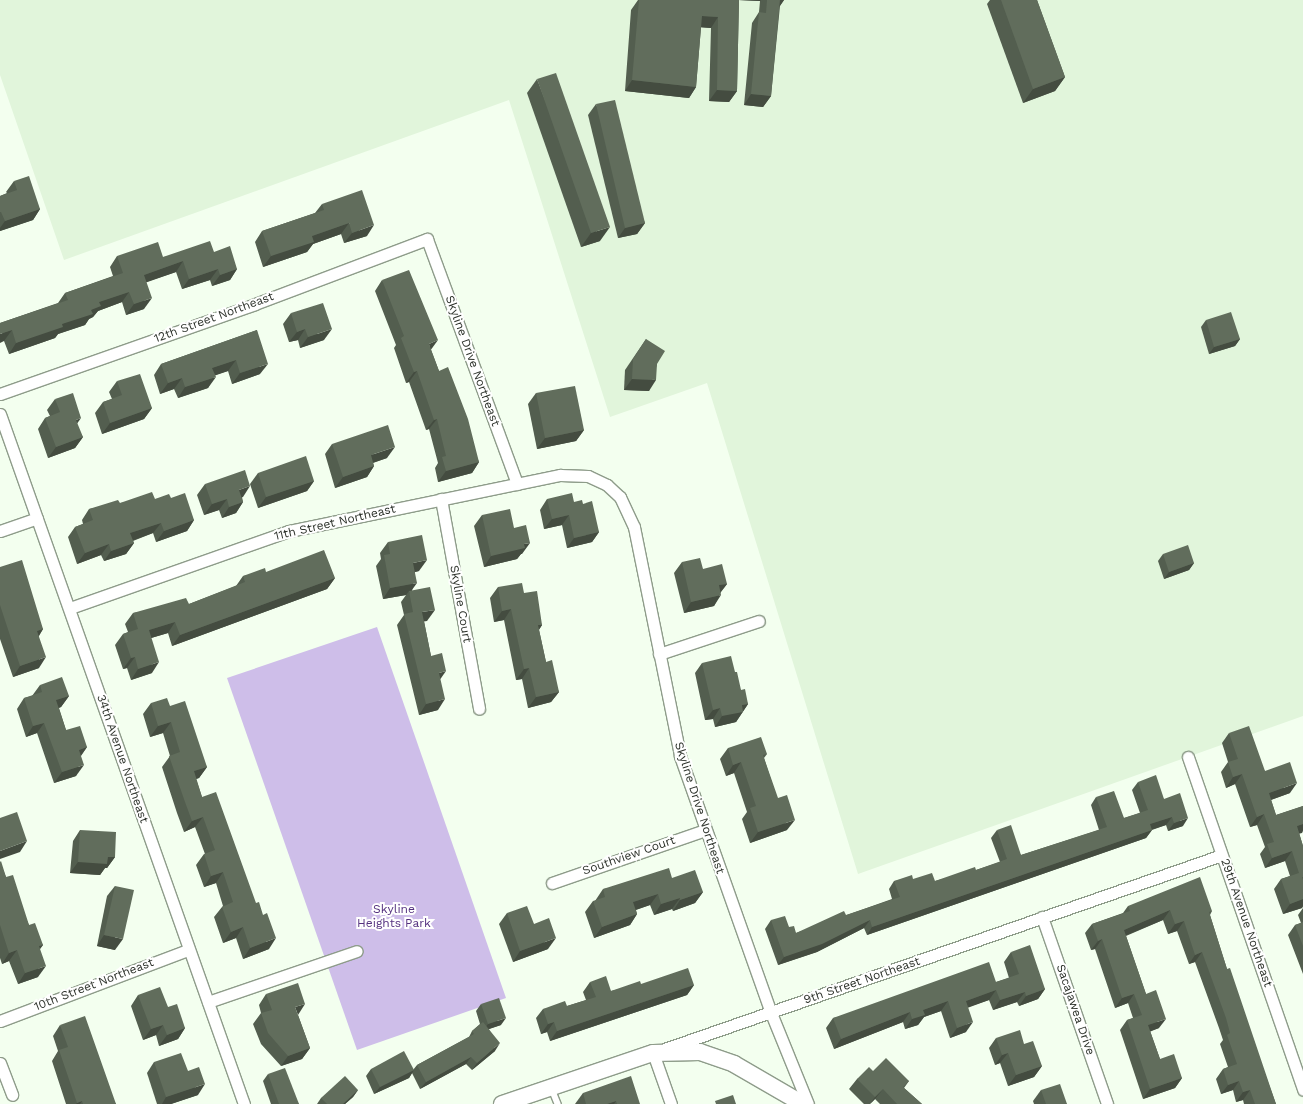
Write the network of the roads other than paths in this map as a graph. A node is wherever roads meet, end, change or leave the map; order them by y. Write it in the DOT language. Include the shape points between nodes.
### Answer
graph roads {
  1 [pos="427,239"];
  2 [pos="0,394"];
  3 [pos="0,414"];
  4 [pos="517,484"];
  5 [pos="607,485"];
  6 [pos="441,500"];
  7 [pos="37,518"];
  8 [pos="0,531"];
  9 [pos="70,608"];
  10 [pos="759,620"];
  11 [pos="659,654"];
  12 [pos="479,709"];
  13 [pos="1188,757"];
  14 [pos="705,830"];
  15 [pos="1222,855"];
  16 [pos="552,883"];
  17 [pos="1042,917"];
  18 [pos="188,950"];
  19 [pos="356,951"];
  20 [pos="208,1002"];
  21 [pos="771,1013"];
  22 [pos="0,1021"];
  23 [pos="653,1053"];
  24 [pos="0,1063"];
  25 [pos="552,1087"];
  26 [pos="1303,1090"];
  27 [pos="12,1095"];
  28 [pos="244,1104"];
  29 [pos="502,1104"];
  30 [pos="558,1104"];
  31 [pos="671,1104"];
  32 [pos="803,1104"];
  33 [pos="808,1104"];
  34 [pos="1107,1104"];
  1 -- 2 [label="street, 12th Street Northeast" via="255,304"];
  1 -- 4 [label="street, Skyline Drive Northeast"];
  3 -- 7 [label="street, 34th Avenue Northeast"];
  4 -- 5 [label="street, 11th Street Northeast" via="560,475 588,476"];
  4 -- 6 [label="street, 11th Street Northeast"];
  5 -- 11 [label="street, Skyline Drive Northeast" via="620,497 634,527"];
  6 -- 9 [label="street, 11th Street Northeast" via="289,531"];
  6 -- 12 [label="street, Skyline Court"];
  7 -- 8 [label="street"];
  7 -- 9 [label="street, 34th Avenue Northeast"];
  9 -- 18 [label="street, 34th Avenue Northeast"];
  10 -- 11 [label="street"];
  11 -- 14 [label="street, Skyline Drive Northeast" via="680,756"];
  13 -- 15 [label="street, 29th Avenue Northeast"];
  14 -- 16 [label="street, Southview Court"];
  14 -- 21 [label="street, Skyline Drive Northeast"];
  15 -- 17 [label="street, 9th Street Northeast"];
  15 -- 26 [label="street, 29th Avenue Northeast"];
  17 -- 21 [label="street, 9th Street Northeast"];
  17 -- 34 [label="street, Sacajawea Drive"];
  18 -- 20 [label="street, 34th Avenue Northeast"];
  18 -- 22 [label="street, 10th Street Northeast"];
  19 -- 20 [label="street"];
  20 -- 28 [label="street, 34th Avenue Northeast"];
  21 -- 23 [label="street, 9th Street Northeast"];
  21 -- 33 [label="street, Skyline Drive Northeast"];
  23 -- 25 [label="street, 9th Street Northeast"];
  23 -- 31 [label="street"];
  23 -- 32 [label="street" via="700,1052 734,1064"];
  24 -- 27 [label="street"];
  25 -- 29 [label="street, 9th Street Northeast"];
  25 -- 30 [label="lane"];
}
